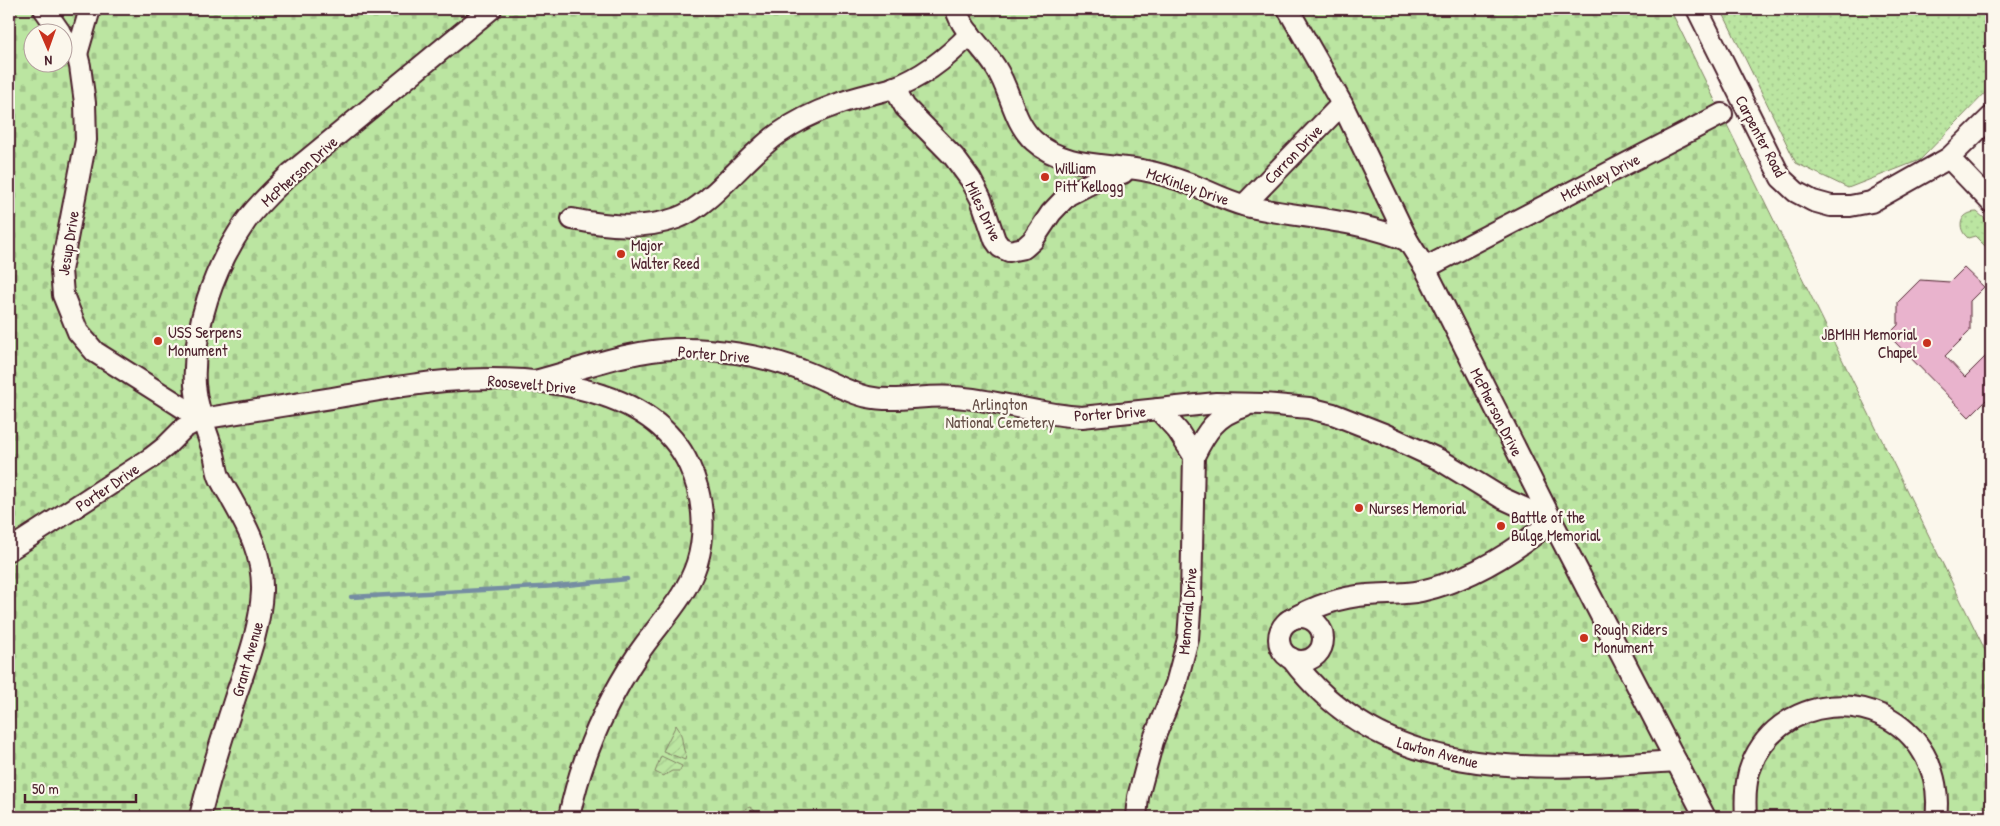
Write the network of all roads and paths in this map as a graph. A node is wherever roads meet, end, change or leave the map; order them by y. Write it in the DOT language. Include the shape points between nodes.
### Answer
graph roads {
  1 [pos="44,9"];
  2 [pos="90,9"];
  3 [pos="491,9"];
  4 [pos="956,9"];
  5 [pos="1288,9"];
  6 [pos="1697,9"];
  7 [pos="53,22"];
  8 [pos="970,34"];
  9 [pos="72,49"];
  10 [pos="76,54"];
  11 [pos="894,88"];
  12 [pos="1342,104"];
  13 [pos="1722,114"];
  14 [pos="1991,117"];
  15 [pos="1949,158"];
  16 [pos="1143,170"];
  17 [pos="1991,202"];
  18 [pos="1244,205"];
  19 [pos="572,219"];
  20 [pos="1408,241"];
  21 [pos="1425,268"];
  22 [pos="535,381"];
  23 [pos="1250,405"];
  24 [pos="1158,409"];
  25 [pos="201,418"];
  26 [pos="1194,456"];
  27 [pos="1552,521"];
  28 [pos="9,550"];
  29 [pos="1288,621"];
  30 [pos="1291,658"];
  31 [pos="1676,761"];
  32 [pos="200,817"];
  33 [pos="569,817"];
  34 [pos="1136,817"];
  35 [pos="1705,817"];
  36 [pos="1746,817"];
  37 [pos="1936,817"];
  1 -- 7 [label="street"];
  2 -- 10 [label="street"];
  3 -- 25 [label="street, McPherson Drive" via="290,174 246,220 207,301 195,377"];
  4 -- 8 [label="street, McKinley Drive"];
  5 -- 12 [label="street, McPherson Drive"];
  6 -- 15 [label="street, Carpenter Road" via="1781,178 1796,192 1831,206 1871,202"];
  8 -- 11 [label="street" via="946,58"];
  8 -- 16 [label="street, McKinley Drive" via="998,69 1025,131 1044,149 1060,157 1092,164"];
  9 -- 10 [label="street, Jesup Drive"];
  10 -- 25 [label="street, Jesup Drive" via="85,103 86,140 61,270 63,295 78,332 95,352"];
  11 -- 16 [label="street, Miles Drive" via="905,107 965,172 981,199 996,240 1000,247 1009,251 1024,248 1059,203 1083,186 1103,177"];
  11 -- 19 [label="street" via="835,104 779,133 759,148 708,199 678,217 657,224 635,226"];
  12 -- 18 [label="street, Carron Drive"];
  12 -- 20 [label="street, McPherson Drive"];
  13 -- 21 [label="street, McKinley Drive"];
  14 -- 15 [label="street, Carpenter Road"];
  15 -- 17 [label="street"];
  16 -- 18 [label="street, McKinley Drive"];
  18 -- 20 [label="street, McKinley Drive" via="1356,226"];
  20 -- 21 [label="street, McPherson Drive"];
  21 -- 27 [label="street, McPherson Drive"];
  22 -- 24 [label="street, Porter Drive" via="638,354 674,349 698,350 777,362 876,398 972,398 1074,416"];
  22 -- 25 [label="street, Roosevelt Drive" via="445,381"];
  22 -- 33 [label="street, Roosevelt Drive" via="593,391 655,421 684,455 697,483 702,505 702,541 693,574 681,598 639,652 608,704 592,739"];
  23 -- 24 [label="street, Porter Drive" via="1216,403"];
  23 -- 26 [label="street, Memorial Drive" via="1231,410 1216,420"];
  23 -- 27 [label="street, Porter Drive" via="1309,408 1384,434 1440,460 1502,498"];
  24 -- 26 [label="street"];
  25 -- 28 [label="street, Porter Drive" via="184,428 151,458"];
  25 -- 32 [label="street, Grant Avenue" via="220,477 257,549 262,591 254,643"];
  26 -- 34 [label="street, Memorial Drive" via="1188,639 1181,671 1153,742"];
  27 -- 29 [label="street" via="1493,563 1464,578 1419,591 1336,599"];
  27 -- 31 [label="street, McPherson Drive"];
  29 -- 30 [label="street, Lawton Avenue" via="1279,641 1285,654"];
  29 -- 30 [label="street" via="1309,618 1319,626 1322,636 1320,649 1313,657 1302,661"];
  30 -- 31 [label="street, Lawton Avenue" via="1322,695 1357,720 1388,738 1452,759 1524,767"];
  31 -- 35 [label="street, McPherson Drive"];
  36 -- 37 [label="street" via="1745,794 1750,770 1765,742 1803,713 1834,706 1850,706 1880,714 1907,732 1924,753 1934,779"];
}
